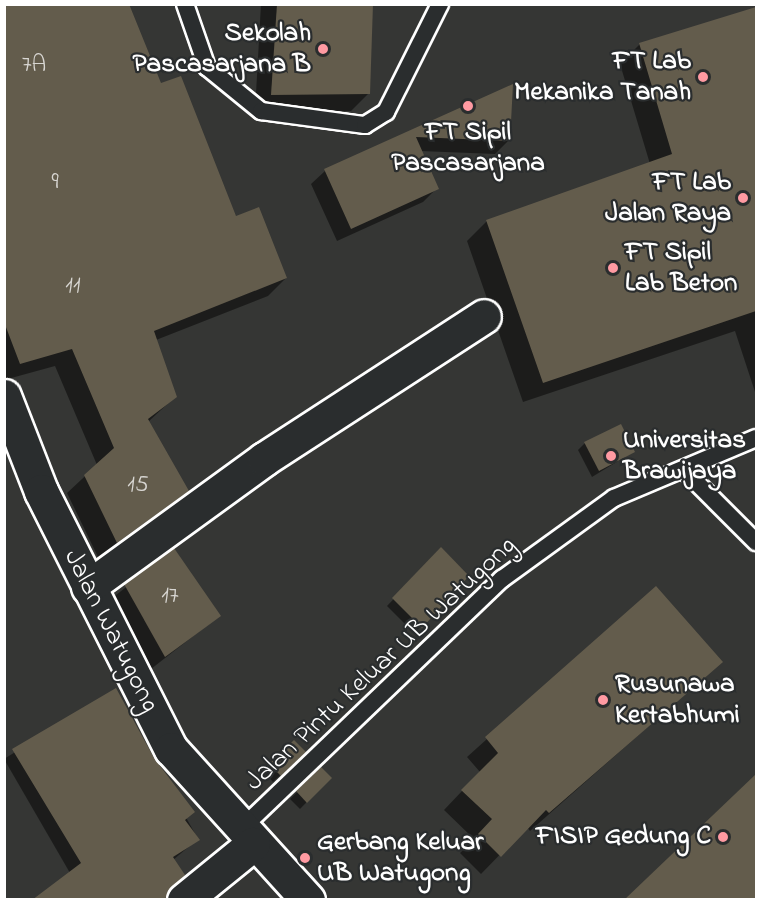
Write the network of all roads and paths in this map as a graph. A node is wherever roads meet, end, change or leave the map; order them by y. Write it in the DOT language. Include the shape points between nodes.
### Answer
graph roads {
  1 [pos="185,4"];
  2 [pos="440,4"];
  3 [pos="484,316"];
  4 [pos="4,396"];
  5 [pos="756,438"];
  6 [pos="684,470"];
  7 [pos="756,542"];
  8 [pos="88,587"];
  9 [pos="247,837"];
  10 [pos="184,900"];
  11 [pos="308,900"];
  1 -- 2 [label="lane" via="207,67 261,111 365,125 386,112"];
  3 -- 8 [label="street" via="264,459"];
  4 -- 8 [label="street, Jalan Watugong" via="41,491"];
  5 -- 6 [label="lane, Jalan Pintu Keluar UB Watugong"];
  6 -- 7 [label="lane"];
  6 -- 9 [label="lane, Jalan Pintu Keluar UB Watugong" via="614,498 502,579"];
  8 -- 9 [label="street, Jalan Watugong" via="171,748"];
  9 -- 10 [label="street"];
  9 -- 11 [label="street, Jalan Watugong"];
}
